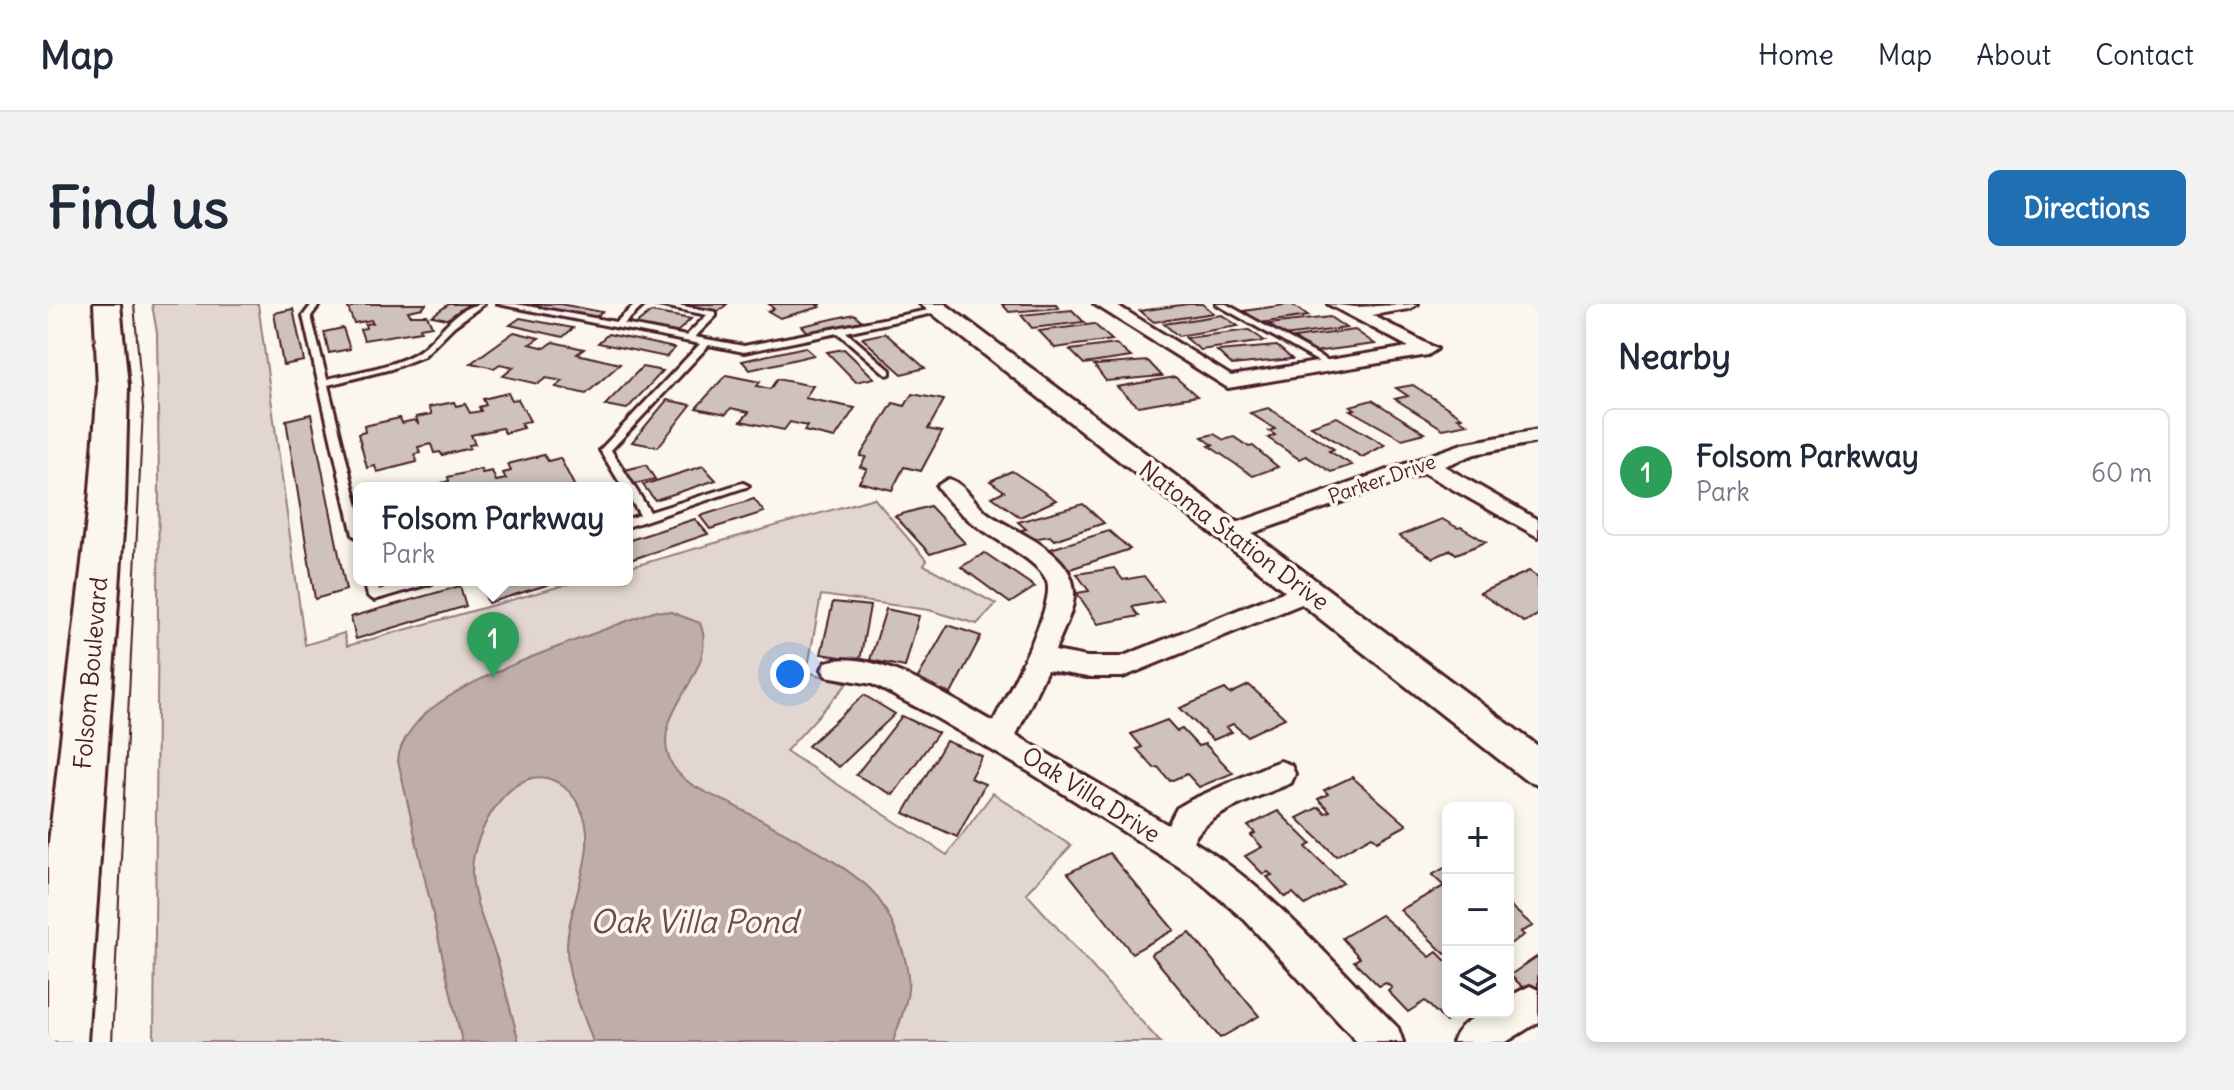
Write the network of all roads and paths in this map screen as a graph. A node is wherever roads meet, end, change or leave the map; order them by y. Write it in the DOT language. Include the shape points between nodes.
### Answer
graph roads {
  1 [pos="107,304"];
  2 [pos="316,304"];
  3 [pos="480,304"];
  4 [pos="502,304"];
  5 [pos="641,304"];
  6 [pos="657,304"];
  7 [pos="1103,304"];
  8 [pos="1220,304"];
  9 [pos="1409,304"];
  10 [pos="935,307"];
  11 [pos="1345,308"];
  12 [pos="618,325"];
  13 [pos="839,330"];
  14 [pos="689,338"];
  15 [pos="707,342"];
  16 [pos="1331,365"];
  17 [pos="887,372"];
  18 [pos="323,383"];
  19 [pos="1538,436"];
  20 [pos="1425,464"];
  21 [pos="625,482"];
  22 [pos="743,486"];
  23 [pos="948,486"];
  24 [pos="633,495"];
  25 [pos="353,510"];
  26 [pos="647,517"];
  27 [pos="633,521"];
  28 [pos="1538,530"];
  29 [pos="1230,533"];
  30 [pos="372,586"];
  31 [pos="408,586"];
  32 [pos="1307,592"];
  33 [pos="1039,658"];
  34 [pos="836,669"];
  35 [pos="999,739"];
  36 [pos="1538,768"];
  37 [pos="1280,774"];
  38 [pos="1174,846"];
  39 [pos="1530,1005"];
  40 [pos="56,1042"];
  41 [pos="1384,1042"];
  42 [pos="1471,1042"];
  1 -- 40 [label="main road, Folsom Boulevard" via="113,386 107,503"];
  2 -- 18 [label="lane" via="307,316"];
  3 -- 18 [label="lane" via="421,354"];
  4 -- 12 [label="lane"];
  5 -- 12 [label="lane"];
  6 -- 14 [label="lane" via="713,314"];
  7 -- 16 [label="street" via="1228,382"];
  8 -- 16 [label="lane"];
  9 -- 11 [label="street"];
  10 -- 13 [label="lane"];
  10 -- 29 [label="street, Natoma Station Drive"];
  11 -- 16 [label="street" via="1428,349"];
  12 -- 14 [label="lane"];
  13 -- 15 [label="lane" via="744,349"];
  13 -- 17 [label="lane"];
  14 -- 15 [label="lane"];
  15 -- 21 [label="lane" via="605,450"];
  18 -- 25 [label="lane"];
  19 -- 20 [label="street, Parker Drive"];
  20 -- 28 [label="street"];
  20 -- 29 [label="street, Parker Drive"];
  22 -- 26 [label="lane"];
  23 -- 33 [label="street, Oak Villa Drive" via="975,514 1014,538 1058,576 1062,594"];
  24 -- 26 [label="lane"];
  26 -- 27 [label="lane"];
  29 -- 32 [label="street, Natoma Station Drive"];
  30 -- 31 [label="lane" via="374,596"];
  32 -- 33 [label="street" via="1123,667"];
  32 -- 36 [label="street, Natoma Station Drive"];
  33 -- 35 [label="street, Oak Villa Drive"];
  34 -- 35 [label="street" via="878,675"];
  35 -- 38 [label="street, Oak Villa Drive"];
  37 -- 38 [label="street" via="1195,814"];
  38 -- 41 [label="street, Oak Villa Drive" via="1230,884"];
  39 -- 42 [label="street"];
}
